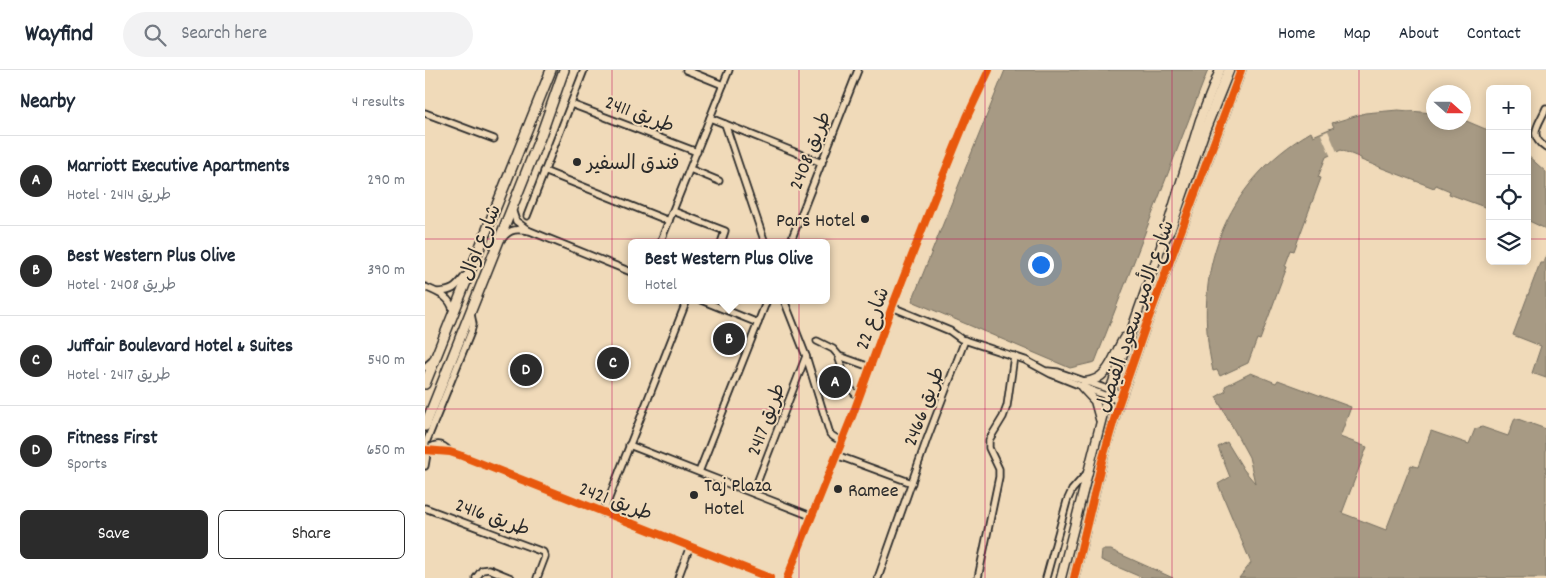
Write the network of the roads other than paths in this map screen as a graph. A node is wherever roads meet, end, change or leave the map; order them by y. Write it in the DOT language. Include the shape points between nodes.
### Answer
graph roads {
  1 [pos="551,70"];
  2 [pos="564,70"];
  3 [pos="584,70"];
  4 [pos="686,70"];
  5 [pos="729,70"];
  6 [pos="858,70"];
  7 [pos="989,70"];
  8 [pos="1220,70"];
  9 [pos="1229,70"];
  10 [pos="1241,70"];
  11 [pos="723,85"];
  12 [pos="571,104"];
  13 [pos="1546,108"];
  14 [pos="425,113"];
  15 [pos="710,118"];
  16 [pos="725,124"];
  17 [pos="494,139"];
  18 [pos="1546,148"];
  19 [pos="697,152"];
  20 [pos="822,163"];
  21 [pos="690,169"];
  22 [pos="544,171"];
  23 [pos="719,181"];
  24 [pos="511,207"];
  25 [pos="673,211"];
  26 [pos="527,216"];
  27 [pos="669,221"];
  28 [pos="530,231"];
  29 [pos="662,239"];
  30 [pos="722,239"];
  31 [pos="764,239"];
  32 [pos="792,239"];
  33 [pos="1162,242"];
  34 [pos="493,252"];
  35 [pos="471,268"];
  36 [pos="628,271"];
  37 [pos="425,287"];
  38 [pos="438,292"];
  39 [pos="685,304"];
  40 [pos="711,304"];
  41 [pos="765,304"];
  42 [pos="786,304"];
  43 [pos="891,307"];
  44 [pos="471,309"];
  45 [pos="453,314"];
  46 [pos="758,323"];
  47 [pos="1129,334"];
  48 [pos="965,340"];
  49 [pos="817,342"];
  50 [pos="806,356"];
  51 [pos="1014,356"];
  52 [pos="841,357"];
  53 [pos="435,359"];
  54 [pos="425,367"];
  55 [pos="870,367"];
  56 [pos="425,384"];
  57 [pos="1084,385"];
  58 [pos="1108,393"];
  59 [pos="859,398"];
  60 [pos="1121,398"];
  61 [pos="1100,420"];
  62 [pos="425,426"];
  63 [pos="841,441"];
  64 [pos="629,445"];
  65 [pos="426,449"];
  66 [pos="439,451"];
  67 [pos="450,452"];
  68 [pos="836,455"];
  69 [pos="425,467"];
  70 [pos="699,472"];
  71 [pos="1087,473"];
  72 [pos="912,483"];
  73 [pos="753,494"];
  74 [pos="425,508"];
  75 [pos="603,513"];
  76 [pos="811,516"];
  77 [pos="690,546"];
  78 [pos="476,578"];
  79 [pos="511,578"];
  80 [pos="537,578"];
  81 [pos="678,578"];
  82 [pos="770,578"];
  83 [pos="787,578"];
  84 [pos="878,578"];
  85 [pos="978,578"];
  86 [pos="1046,578"];
  87 [pos="1061,578"];
  88 [pos="1074,578"];
  1 -- 35 [label="main road, شارع اوال"];
  2 -- 24 [label="main road, شارع اوال"];
  3 -- 12 [label="street"];
  4 -- 11 [label="street"];
  5 -- 11 [label="street"];
  6 -- 20 [label="street, طريق 2408"];
  7 -- 43 [label="street, شارع 22"];
  8 -- 33 [label="street, شارع الأمير سعود الفيصل" via="1200,120"];
  9 -- 33 [label="main road" via="1170,230"];
  10 -- 60 [label="street, شارع الأمير سعود الفيصل"];
  11 -- 15 [label="street"];
  12 -- 19 [label="street, طريق 2411"];
  12 -- 22 [label="street"];
  13 -- 18 [label="street" via="1535,137"];
  14 -- 17 [label="street"];
  15 -- 16 [label="street"];
  15 -- 19 [label="street"];
  16 -- 20 [label="street"];
  16 -- 31 [label="street"];
  19 -- 21 [label="street"];
  20 -- 32 [label="street, طريق 2408"];
  21 -- 23 [label="street"];
  21 -- 25 [label="street"];
  22 -- 26 [label="street"];
  22 -- 27 [label="street"];
  24 -- 28 [label="street" via="516,221"];
  24 -- 34 [label="main road, شارع اوال"];
  25 -- 27 [label="street"];
  25 -- 30 [label="street" via="725,231"];
  27 -- 29 [label="street"];
  28 -- 34 [label="street" via="509,231"];
  28 -- 36 [label="street"];
  33 -- 47 [label="street, شارع الأمير سعود الفيصل"];
  34 -- 44 [label="main road, شارع اوال"];
  35 -- 38 [label="street" via="455,288 449,292"];
  35 -- 45 [label="main road, شارع اوال"];
  37 -- 38 [label="street"];
  38 -- 45 [label="street" via="449,301"];
  39 -- 64 [label="street"];
  40 -- 46 [label="street"];
  41 -- 46 [label="street"];
  42 -- 50 [label="street"];
  43 -- 48 [label="street"];
  43 -- 55 [label="street, شارع 22"];
  44 -- 62 [label="main road, شارع اوال"];
  44 -- 65 [label="street" via="471,332"];
  45 -- 53 [label="main road, شارع اوال"];
  46 -- 70 [label="street"];
  47 -- 57 [label="street" via="1104,374"];
  47 -- 58 [label="street, شارع الأمير سعود الفيصل"];
  48 -- 51 [label="street"];
  48 -- 72 [label="street, طريق 2466"];
  49 -- 52 [label="street" via="833,349"];
  50 -- 63 [label="street" via="830,434"];
  50 -- 73 [label="street, طريق 2417"];
  51 -- 57 [label="street" via="1045,372"];
  51 -- 85 [label="street" via="1007,406 989,440 999,477"];
  52 -- 55 [label="street"];
  52 -- 59 [label="street" via="839,360 849,387"];
  53 -- 54 [label="street"];
  53 -- 56 [label="main road, شارع اوال"];
  55 -- 59 [label="street, شارع 22"];
  57 -- 58 [label="street"];
  57 -- 61 [label="street" via="1095,401"];
  58 -- 60 [label="street"];
  58 -- 61 [label="street, شارع الأمير سعود الفيصل"];
  59 -- 63 [label="street, شارع 22"];
  60 -- 88 [label="street, شارع الأمير سعود الفيصل"];
  61 -- 71 [label="street, شارع الأمير سعود الفيصل"];
  63 -- 68 [label="street, شارع 22"];
  64 -- 70 [label="street"];
  64 -- 75 [label="street"];
  65 -- 66 [label="street, طريق 2421"];
  65 -- 67 [label="street, طريق 2421" via="440,445"];
  65 -- 69 [label="street"];
  66 -- 67 [label="street, طريق 2421"];
  66 -- 69 [label="street" via="431,456"];
  67 -- 75 [label="street, طريق 2421"];
  68 -- 72 [label="street"];
  68 -- 76 [label="street, شارع 22"];
  70 -- 73 [label="street"];
  71 -- 86 [label="street" via="1067,501"];
  71 -- 87 [label="street, شارع الأمير سعود الفيصل"];
  72 -- 84 [label="street, طريق 2466"];
  73 -- 76 [label="street"];
  74 -- 80 [label="street, طريق 2416" via="543,552 545,558"];
  75 -- 77 [label="street, طريق 2421"];
  76 -- 83 [label="street, شارع 22"];
  77 -- 81 [label="street"];
  77 -- 82 [label="street, طريق 2421"];
  78 -- 79 [label="street" via="483,570 489,569"];
}
